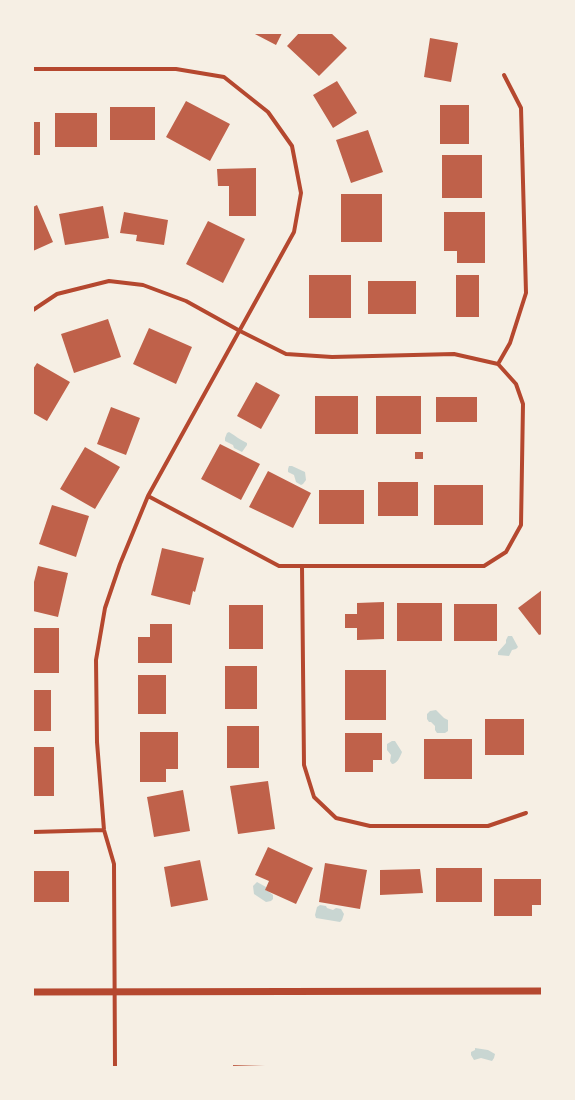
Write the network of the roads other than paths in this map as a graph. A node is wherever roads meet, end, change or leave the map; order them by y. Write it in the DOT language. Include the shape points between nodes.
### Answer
graph roads {
  1 [pos="33,69"];
  2 [pos="504,75"];
  3 [pos="33,310"];
  4 [pos="240,331"];
  5 [pos="498,364"];
  6 [pos="148,496"];
  7 [pos="302,566"];
  8 [pos="526,813"];
  9 [pos="104,830"];
  10 [pos="33,832"];
  11 [pos="115,991"];
  12 [pos="542,991"];
  13 [pos="33,992"];
  14 [pos="115,1067"];
  1 -- 4 [label="street" via="176,69 224,77 268,112 292,146 301,193 294,232"];
  2 -- 5 [label="street" via="521,108 526,293 510,343"];
  3 -- 4 [label="street" via="57,294 109,281 143,285 186,301"];
  4 -- 5 [label="street" via="286,354 332,357 454,354"];
  4 -- 6 [label="street"];
  5 -- 7 [label="street" via="516,384 523,404 521,525 506,552 484,566"];
  6 -- 7 [label="street" via="279,566"];
  6 -- 9 [label="street" via="105,608 96,660 97,742"];
  7 -- 8 [label="street" via="304,765 314,797 336,818 370,826 488,826"];
  9 -- 10 [label="street"];
  9 -- 11 [label="street" via="114,864"];
  11 -- 12 [label="street"];
  11 -- 13 [label="street"];
  11 -- 14 [label="street"];
}
